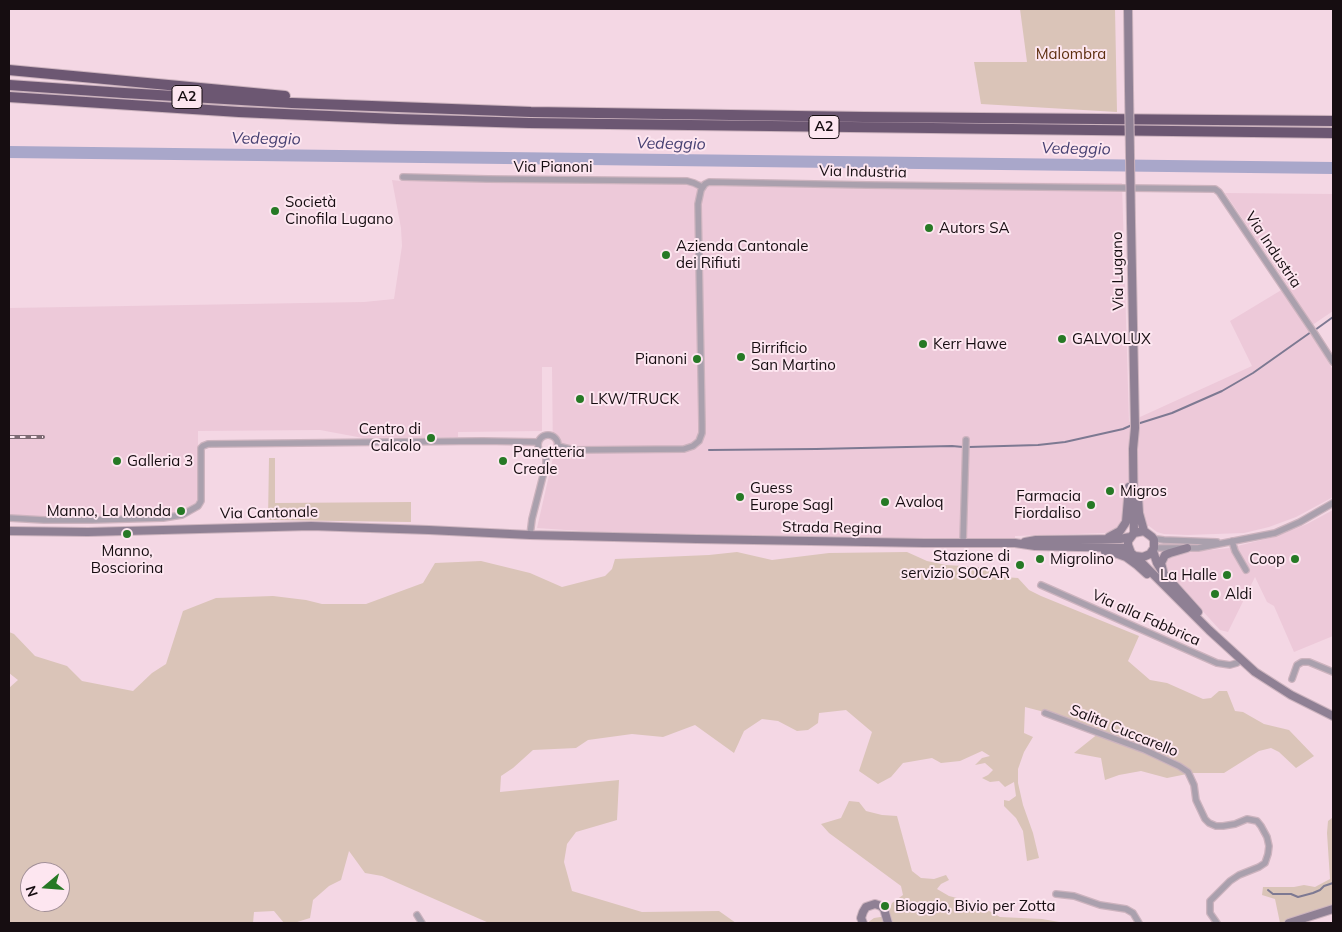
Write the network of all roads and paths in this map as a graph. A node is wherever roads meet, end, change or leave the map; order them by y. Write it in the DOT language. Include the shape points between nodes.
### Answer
graph roads {
  1 [pos="1128,9"];
  2 [pos="9,70"];
  3 [pos="9,85"];
  4 [pos="9,97"];
  5 [pos="9,104"];
  6 [pos="135,106"];
  7 [pos="365,106"];
  8 [pos="1333,121"];
  9 [pos="1333,133"];
  10 [pos="403,177"];
  11 [pos="702,186"];
  12 [pos="1333,362"];
  13 [pos="1135,424"];
  14 [pos="966,440"];
  15 [pos="538,442"];
  16 [pos="558,446"];
  17 [pos="1133,451"];
  18 [pos="546,455"];
  19 [pos="1333,503"];
  20 [pos="9,518"];
  21 [pos="9,531"];
  22 [pos="1144,531"];
  23 [pos="530,535"];
  24 [pos="1132,535"];
  25 [pos="1152,536"];
  26 [pos="1100,539"];
  27 [pos="1232,541"];
  28 [pos="1224,542"];
  29 [pos="1015,543"];
  30 [pos="963,544"];
  31 [pos="1064,546"];
  32 [pos="1186,548"];
  33 [pos="1153,550"];
  34 [pos="1133,554"];
  35 [pos="1246,570"];
  36 [pos="1166,577"];
  37 [pos="1041,585"];
  38 [pos="1209,630"];
  39 [pos="1230,649"];
  40 [pos="1241,659"];
  41 [pos="1333,672"];
  42 [pos="1292,678"];
  43 [pos="1045,713"];
  44 [pos="1333,716"];
  45 [pos="1056,894"];
  46 [pos="1333,909"];
  47 [pos="417,915"];
  48 [pos="422,923"];
  49 [pos="863,923"];
  50 [pos="888,923"];
  51 [pos="1138,923"];
  52 [pos="1216,923"];
  53 [pos="1289,923"];
  1 -- 13 [label="main road, Via Lugano, bridge"];
  2 -- 7 [label="highway, A2" via="319,98"];
  3 -- 7 [label="highway, A2"];
  4 -- 6 [label="highway, A2"];
  5 -- 6 [label="highway, A2" via="105,109"];
  6 -- 9 [label="highway, A2" via="529,123"];
  7 -- 8 [label="highway, A2" via="608,114"];
  10 -- 11 [label="street, Via Pianoni" via="686,181"];
  11 -- 12 [label="street, Via Industria" via="713,182 1215,190"];
  11 -- 16 [label="street" via="698,204 702,424 699,441 684,449 574,450"];
  13 -- 17 [label="main road, Via Lugano"];
  13 -- 22 [label="main road" via="1139,513"];
  14 -- 30 [label="street"];
  15 -- 16 [label="street" via="542,436 549,435 555,438"];
  15 -- 18 [label="street" via="538,449"];
  15 -- 20 [label="street" via="208,444 201,448 201,501 182,515 127,519"];
  16 -- 18 [label="street" via="553,454"];
  17 -- 24 [label="main road, Via Lugano"];
  17 -- 26 [label="main road" via="1126,522 1118,533"];
  18 -- 23 [label="street"];
  19 -- 27 [label="street" via="1284,530"];
  21 -- 23 [label="main road, Via Cantonale" via="311,526"];
  22 -- 24 [label="main road"];
  22 -- 25 [label="main road"];
  23 -- 30 [label="main road, Strada Regina"];
  24 -- 26 [label="main road" via="1125,539"];
  24 -- 34 [label="main road" via="1128,545"];
  25 -- 28 [label="street" via="1164,540"];
  25 -- 33 [label="main road"];
  26 -- 29 [label="main road"];
  27 -- 28 [label="street"];
  27 -- 35 [label="street"];
  28 -- 32 [label="street"];
  29 -- 30 [label="main road, Strada Regina"];
  29 -- 31 [label="main road, Strada Regina"];
  31 -- 34 [label="main road, Strada Regina" via="1121,547"];
  31 -- 38 [label="main road" via="1110,551 1126,557 1191,618"];
  32 -- 33 [label="street"];
  32 -- 36 [label="main road" via="1170,552 1162,560"];
  33 -- 34 [label="main road" via="1143,558"];
  33 -- 36 [label="main road, Strada Regina"];
  34 -- 38 [label="main road, Strada Regina"];
  36 -- 39 [label="main road, Strada Regina"];
  37 -- 40 [label="street, Via alla Fabbrica" via="1217,663 1230,665"];
  38 -- 39 [label="main road, Strada Regina"];
  39 -- 40 [label="main road, Strada Regina"];
  40 -- 44 [label="main road, Strada Regina" via="1274,686"];
  41 -- 42 [label="street" via="1302,662"];
  43 -- 52 [label="street, Salita Cuccarello" via="1145,750 1188,772 1204,820 1209,824 1223,826 1247,819 1262,826 1269,846 1265,863 1230,881 1210,901 1210,913"];
  45 -- 51 [label="street" via="1126,909 1133,913"];
  46 -- 53 [label="main road"];
  47 -- 48 [label="street"];
  49 -- 50 [label="main road" via="864,909 875,904 884,909"];
}
